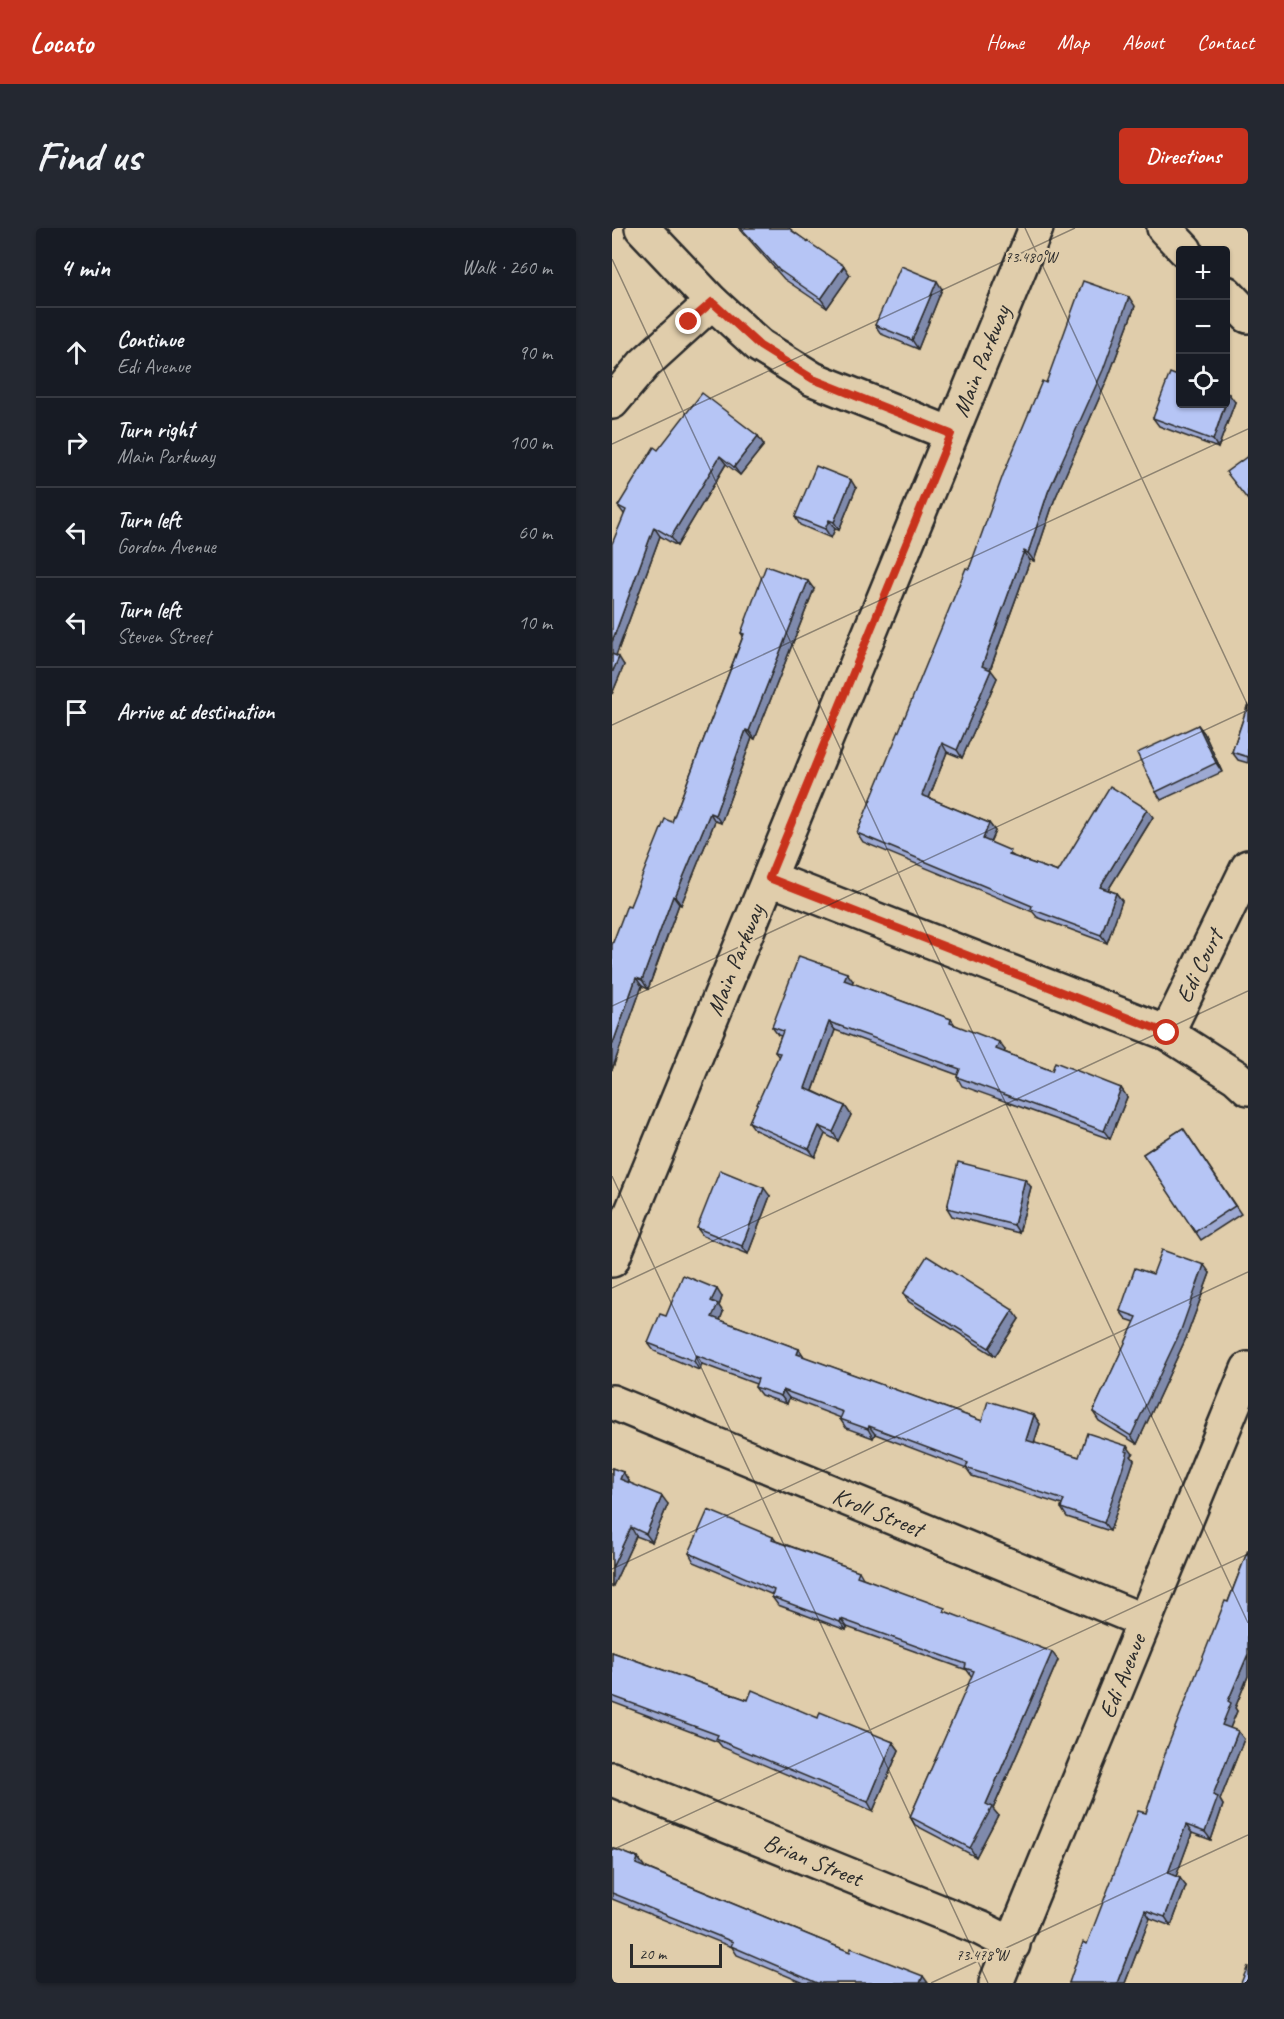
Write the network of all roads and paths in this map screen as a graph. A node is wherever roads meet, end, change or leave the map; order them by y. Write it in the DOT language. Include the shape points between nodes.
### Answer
graph roads {
  1 [pos="642,228"];
  2 [pos="1036,228"];
  3 [pos="1230,297"];
  4 [pos="712,302"];
  5 [pos="1248,316"];
  6 [pos="612,402"];
  7 [pos="951,434"];
  8 [pos="1248,867"];
  9 [pos="769,878"];
  10 [pos="1167,1033"];
  11 [pos="1248,1088"];
  12 [pos="612,1260"];
  13 [pos="1248,1369"];
  14 [pos="612,1402"];
  15 [pos="1144,1621"];
  16 [pos="612,1779"];
  17 [pos="1013,1945"];
  18 [pos="996,1983"];
  1 -- 4 [label="street"];
  2 -- 7 [label="street, Main Parkway"];
  3 -- 5 [label="street"];
  4 -- 6 [label="street" via="644,364"];
  4 -- 7 [label="street" via="760,346 813,379"];
  7 -- 9 [label="street, Main Parkway"];
  8 -- 10 [label="street, Edi Court"];
  9 -- 10 [label="street"];
  9 -- 12 [label="street, Main Parkway"];
  10 -- 11 [label="street"];
  13 -- 15 [label="street, Edi Avenue"];
  14 -- 15 [label="street, Kroll Street"];
  15 -- 17 [label="street, Edi Avenue"];
  16 -- 17 [label="street, Brian Street" via="980,1928"];
  17 -- 18 [label="street, Edi Avenue"];
}
